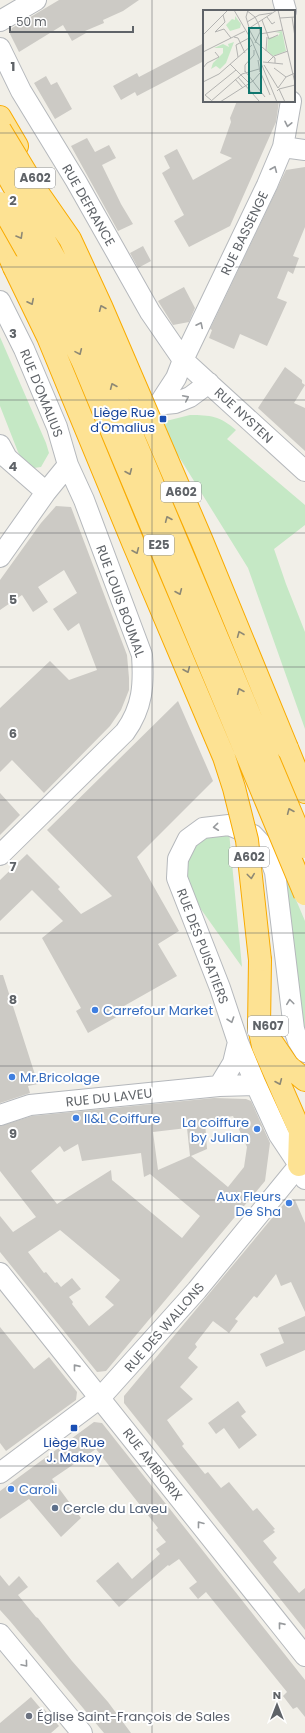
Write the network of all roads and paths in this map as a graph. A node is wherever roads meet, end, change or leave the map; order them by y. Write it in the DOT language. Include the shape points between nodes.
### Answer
graph roads {
  1 [pos="36,0"];
  2 [pos="283,0"];
  3 [pos="286,10"];
  4 [pos="0,21"];
  5 [pos="0,48"];
  6 [pos="291,102"];
  7 [pos="0,117"];
  8 [pos="0,130"];
  9 [pos="283,147"];
  10 [pos="305,150"];
  11 [pos="0,162"];
  12 [pos="0,203"];
  13 [pos="0,234"];
  14 [pos="70,239"];
  15 [pos="0,248"];
  16 [pos="14,267"];
  17 [pos="0,301"];
  18 [pos="183,360"];
  19 [pos="209,383"];
  20 [pos="0,445"];
  21 [pos="71,454"];
  22 [pos="305,471"];
  23 [pos="46,492"];
  24 [pos="0,557"];
  25 [pos="305,792"];
  26 [pos="305,847"];
  27 [pos="0,855"];
  28 [pos="305,894"];
  29 [pos="260,960"];
  30 [pos="238,1042"];
  31 [pos="305,1052"];
  32 [pos="305,1080"];
  33 [pos="256,1085"];
  34 [pos="219,1086"];
  35 [pos="0,1115"];
  36 [pos="303,1167"];
  37 [pos="0,1273"];
  38 [pos="100,1398"];
  39 [pos="1,1470"];
  40 [pos="0,1634"];
  41 [pos="305,1656"];
  42 [pos="82,1733"];
  1 -- 4 [label="street"];
  2 -- 3 [label="street"];
  5 -- 18 [label="street, RUE DEFRANCE" via="21,91 76,181 150,312"];
  6 -- 9 [label="street, RUE BASSENGE, one-way"];
  7 -- 14 [label="highway, A602, bridge"];
  8 -- 14 [label="highway, A602, bridge" via="38,193"];
  9 -- 10 [label="street"];
  18 -- 9 [label="street, RUE BASSENGE, one-way"];
  26 -- 11 [label="highway, E25, one-way, bridge" via="80,310 64,275"];
  12 -- 28 [label="highway, E25, one-way, bridge" via="44,281 83,362"];
  13 -- 16 [label="highway, A602"];
  25 -- 14 [label="highway, A602, one-way, bridge" via="202,541"];
  15 -- 16 [label="highway, A602"];
  16 -- 29 [label="highway, A602, one-way, bridge" via="48,337 224,757 247,840"];
  17 -- 21 [label="street, RUE D'OMALIUS"];
  18 -- 19 [label="street, RUE NYSTEN"];
  18 -- 19 [label="street, RUE BASSENGE, one-way" via="176,378 157,404 175,403 190,397"];
  19 -- 22 [label="street, RUE NYSTEN"];
  20 -- 23 [label="street" via="6,458"];
  21 -- 23 [label="street"];
  21 -- 27 [label="street, RUE LOUIS BOUMAL" via="84,500 142,655 144,679 141,697 131,724 125,732"];
  23 -- 24 [label="street"];
  29 -- 32 [label="highway, N607" via="271,1040 288,1066"];
  29 -- 36 [label="highway, A602, one-way" via="259,1034 300,1131"];
  31 -- 30 [label="street, RUE DES PUISATIERS, one-way" via="294,1029 275,872 267,850 253,835 229,825 203,828 188,839 178,859 176,878 220,988"];
  30 -- 33 [label="street, RUE DES PUISATIERS"];
  30 -- 34 [label="street" via="233,1063"];
  33 -- 34 [label="street, RUE DU LAVEU"];
  33 -- 36 [label="street, RUE DES PUISATIERS" via="279,1135"];
  34 -- 35 [label="street, RUE DU LAVEU" via="30,1106"];
  36 -- 38 [label="street, RUE DES WALLONS"];
  38 -- 37 [label="street, RUE AMBIORIX, one-way"];
  38 -- 39 [label="street, RUE DES WALLONS"];
  41 -- 38 [label="street, RUE AMBIORIX, one-way"];
  40 -- 42 [label="street, one-way"];
}
